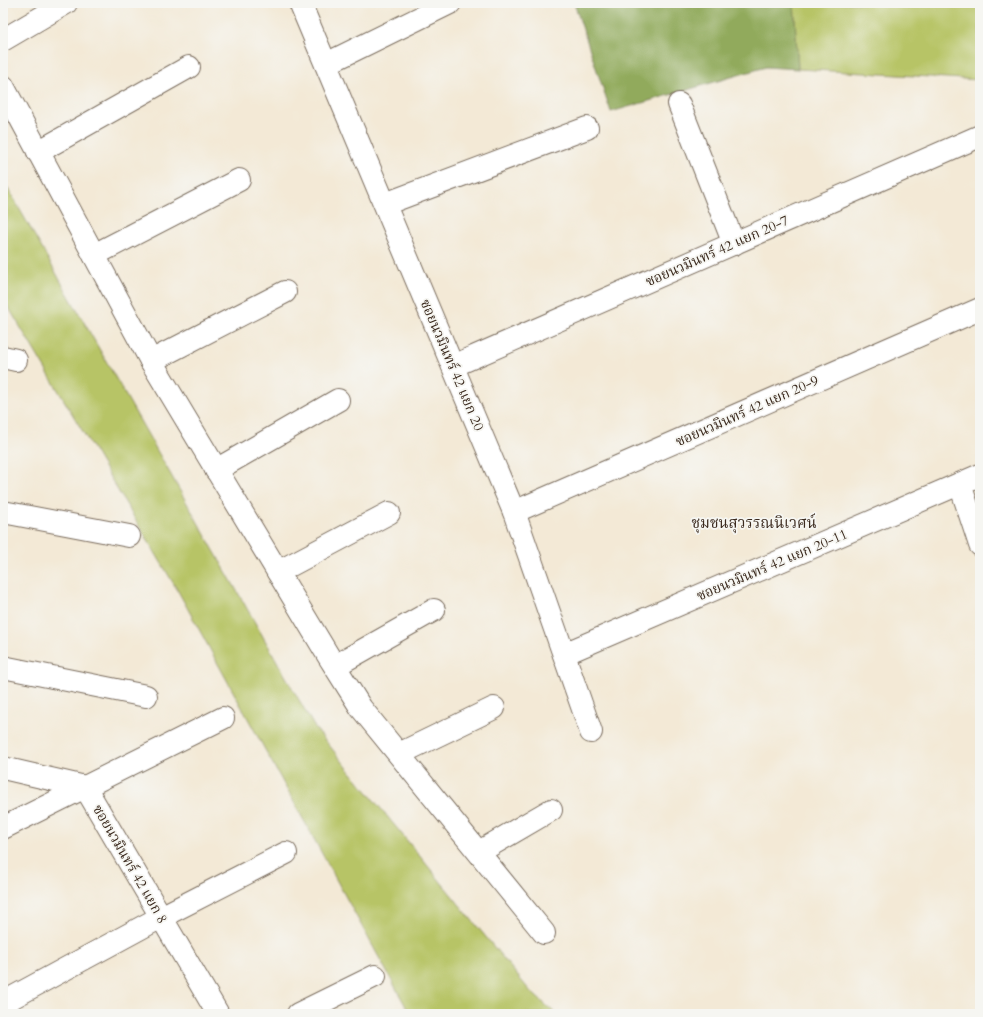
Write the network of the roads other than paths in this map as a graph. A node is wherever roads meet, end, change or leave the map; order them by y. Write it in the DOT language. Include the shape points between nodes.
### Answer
graph roads {
  1 [pos="66,3"];
  2 [pos="300,3"];
  3 [pos="450,3"];
  4 [pos="51,8"];
  5 [pos="3,40"];
  6 [pos="326,64"];
  7 [pos="190,67"];
  8 [pos="3,86"];
  9 [pos="679,104"];
  10 [pos="587,128"];
  11 [pos="980,136"];
  12 [pos="38,152"];
  13 [pos="239,180"];
  14 [pos="385,204"];
  15 [pos="734,244"];
  16 [pos="94,255"];
  17 [pos="285,292"];
  18 [pos="980,309"];
  19 [pos="151,361"];
  20 [pos="453,366"];
  21 [pos="338,400"];
  22 [pos="216,470"];
  23 [pos="980,475"];
  24 [pos="960,484"];
  25 [pos="3,512"];
  26 [pos="514,512"];
  27 [pos="389,513"];
  28 [pos="128,536"];
  29 [pos="980,545"];
  30 [pos="278,572"];
  31 [pos="434,610"];
  32 [pos="564,654"];
  33 [pos="335,666"];
  34 [pos="3,667"];
  35 [pos="146,696"];
  36 [pos="494,708"];
  37 [pos="223,718"];
  38 [pos="591,732"];
  39 [pos="399,754"];
  40 [pos="3,768"];
  41 [pos="85,787"];
  42 [pos="551,810"];
  43 [pos="3,828"];
  44 [pos="478,852"];
  45 [pos="286,854"];
  46 [pos="161,917"];
  47 [pos="544,932"];
  48 [pos="375,976"];
  49 [pos="6,1001"];
  50 [pos="218,1014"];
  51 [pos="298,1014"];
  1 -- 4 [label="street"];
  2 -- 6 [label="street, ซอยนวมินทร์ 42 แยก 20"];
  3 -- 6 [label="street"];
  4 -- 5 [label="street"];
  6 -- 14 [label="street, ซอยนวมินทร์ 42 แยก 20"];
  7 -- 12 [label="street"];
  8 -- 12 [label="street"];
  9 -- 15 [label="street"];
  10 -- 14 [label="street"];
  11 -- 15 [label="street, ซอยนวมินทร์ 42 แยก 20-7"];
  12 -- 16 [label="street"];
  13 -- 16 [label="street"];
  14 -- 20 [label="street, ซอยนวมินทร์ 42 แยก 20"];
  15 -- 20 [label="street, ซอยนวมินทร์ 42 แยก 20-7"];
  16 -- 19 [label="street"];
  17 -- 19 [label="street"];
  18 -- 26 [label="street, ซอยนวมินทร์ 42 แยก 20-9"];
  19 -- 22 [label="street"];
  20 -- 26 [label="street, ซอยนวมินทร์ 42 แยก 20"];
  21 -- 22 [label="street"];
  22 -- 30 [label="street"];
  23 -- 24 [label="street, ซอยนวมินทร์ 42 แยก 20-11"];
  24 -- 29 [label="street"];
  24 -- 32 [label="street, ซอยนวมินทร์ 42 แยก 20-11"];
  25 -- 28 [label="street"];
  26 -- 32 [label="street, ซอยนวมินทร์ 42 แยก 20"];
  27 -- 30 [label="street"];
  30 -- 33 [label="street"];
  31 -- 33 [label="street"];
  32 -- 38 [label="street, ซอยนวมินทร์ 42 แยก 20"];
  33 -- 39 [label="street" via="361,708"];
  34 -- 35 [label="street"];
  36 -- 39 [label="street"];
  37 -- 41 [label="street"];
  39 -- 44 [label="street"];
  40 -- 41 [label="street"];
  41 -- 43 [label="street"];
  41 -- 46 [label="street, ซอยนวมินทร์ 42 แยก 8"];
  42 -- 44 [label="street"];
  44 -- 47 [label="street"];
  45 -- 46 [label="street"];
  46 -- 49 [label="street"];
  46 -- 50 [label="street, ซอยนวมินทร์ 42 แยก 8"];
  48 -- 51 [label="street"];
}
